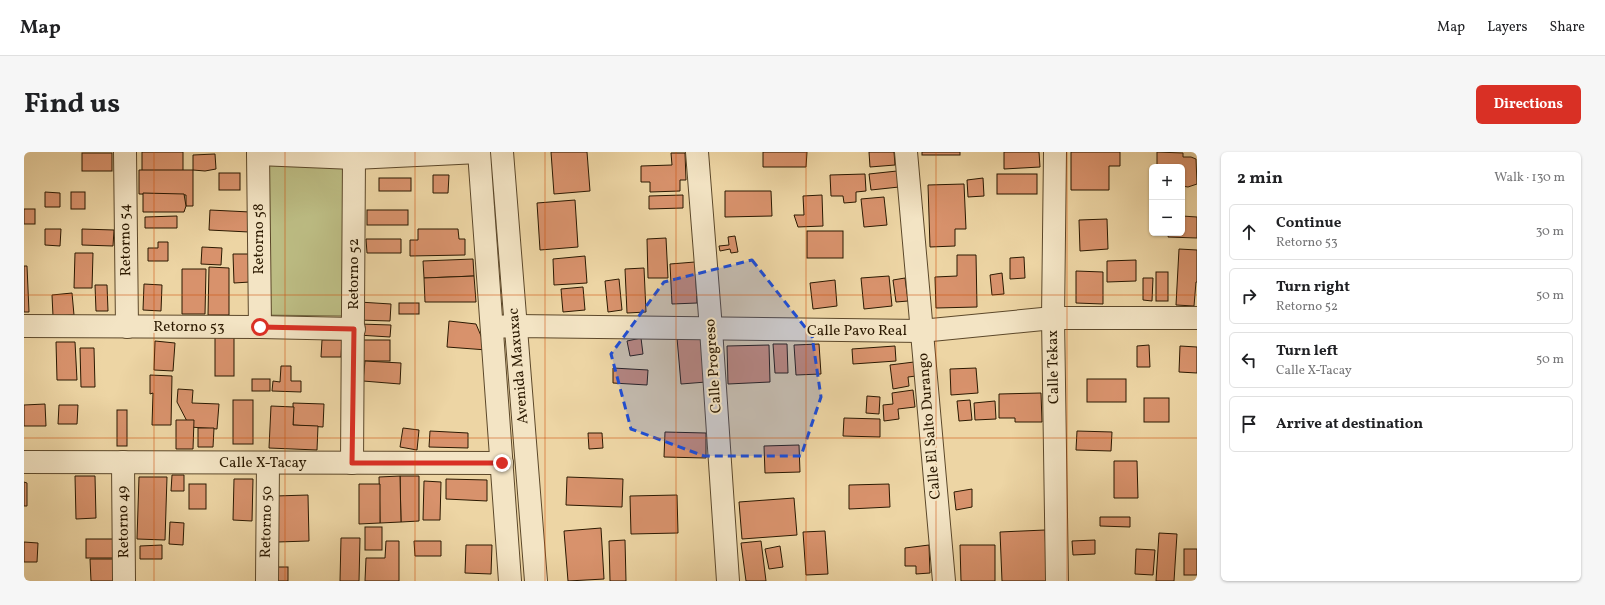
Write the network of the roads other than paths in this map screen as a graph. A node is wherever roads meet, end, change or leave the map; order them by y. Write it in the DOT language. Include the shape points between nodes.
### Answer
graph roads {
  1 [pos="125,152"];
  2 [pos="479,152"];
  3 [pos="502,152"];
  4 [pos="697,152"];
  5 [pos="906,152"];
  6 [pos="1055,152"];
  7 [pos="258,153"];
  8 [pos="354,158"];
  9 [pos="1053,318"];
  10 [pos="1197,318"];
  11 [pos="24,326"];
  12 [pos="516,326"];
  13 [pos="127,327"];
  14 [pos="260,327"];
  15 [pos="492,327"];
  16 [pos="354,329"];
  17 [pos="711,329"];
  18 [pos="921,331"];
  19 [pos="24,462"];
  20 [pos="123,462"];
  21 [pos="268,463"];
  22 [pos="352,463"];
  23 [pos="502,463"];
  24 [pos="124,581"];
  25 [pos="266,581"];
  26 [pos="510,581"];
  27 [pos="536,581"];
  28 [pos="728,581"];
  29 [pos="944,581"];
  30 [pos="1057,581"];
  1 -- 13 [label="street, Retorno 54"];
  2 -- 8 [label="street"];
  2 -- 15 [label="street, Avenida Maxuxac"];
  3 -- 12 [label="street, Avenida Maxuxac"];
  4 -- 17 [label="street, Calle Progreso"];
  5 -- 18 [label="street, Calle El Salto Durango"];
  6 -- 9 [label="street, Calle Tekax"];
  7 -- 8 [label="street"];
  7 -- 14 [label="street, Retorno 58"];
  8 -- 16 [label="street, Retorno 52"];
  9 -- 10 [label="street, Calle Pavo Real"];
  9 -- 18 [label="street, Calle Pavo Real"];
  9 -- 30 [label="street, Calle Tekax"];
  11 -- 13 [label="street, Retorno 53"];
  12 -- 15 [label="street, Calle Pavo Real"];
  12 -- 17 [label="street, Calle Pavo Real"];
  12 -- 27 [label="street, Avenida Maxuxac"];
  13 -- 14 [label="street, Retorno 53"];
  14 -- 16 [label="street, Retorno 53"];
  15 -- 23 [label="street, Avenida Maxuxac"];
  16 -- 22 [label="street, Retorno 52"];
  17 -- 18 [label="street, Calle Pavo Real"];
  17 -- 28 [label="street, Calle Progreso"];
  18 -- 29 [label="street, Calle El Salto Durango"];
  19 -- 20 [label="street, Calle X-Tacay"];
  20 -- 21 [label="street, Calle X-Tacay"];
  20 -- 24 [label="street, Retorno 49"];
  21 -- 22 [label="street, Calle X-Tacay"];
  21 -- 25 [label="street, Retorno 50"];
  22 -- 23 [label="street, Calle X-Tacay"];
  23 -- 26 [label="street, Avenida Maxuxac"];
}
